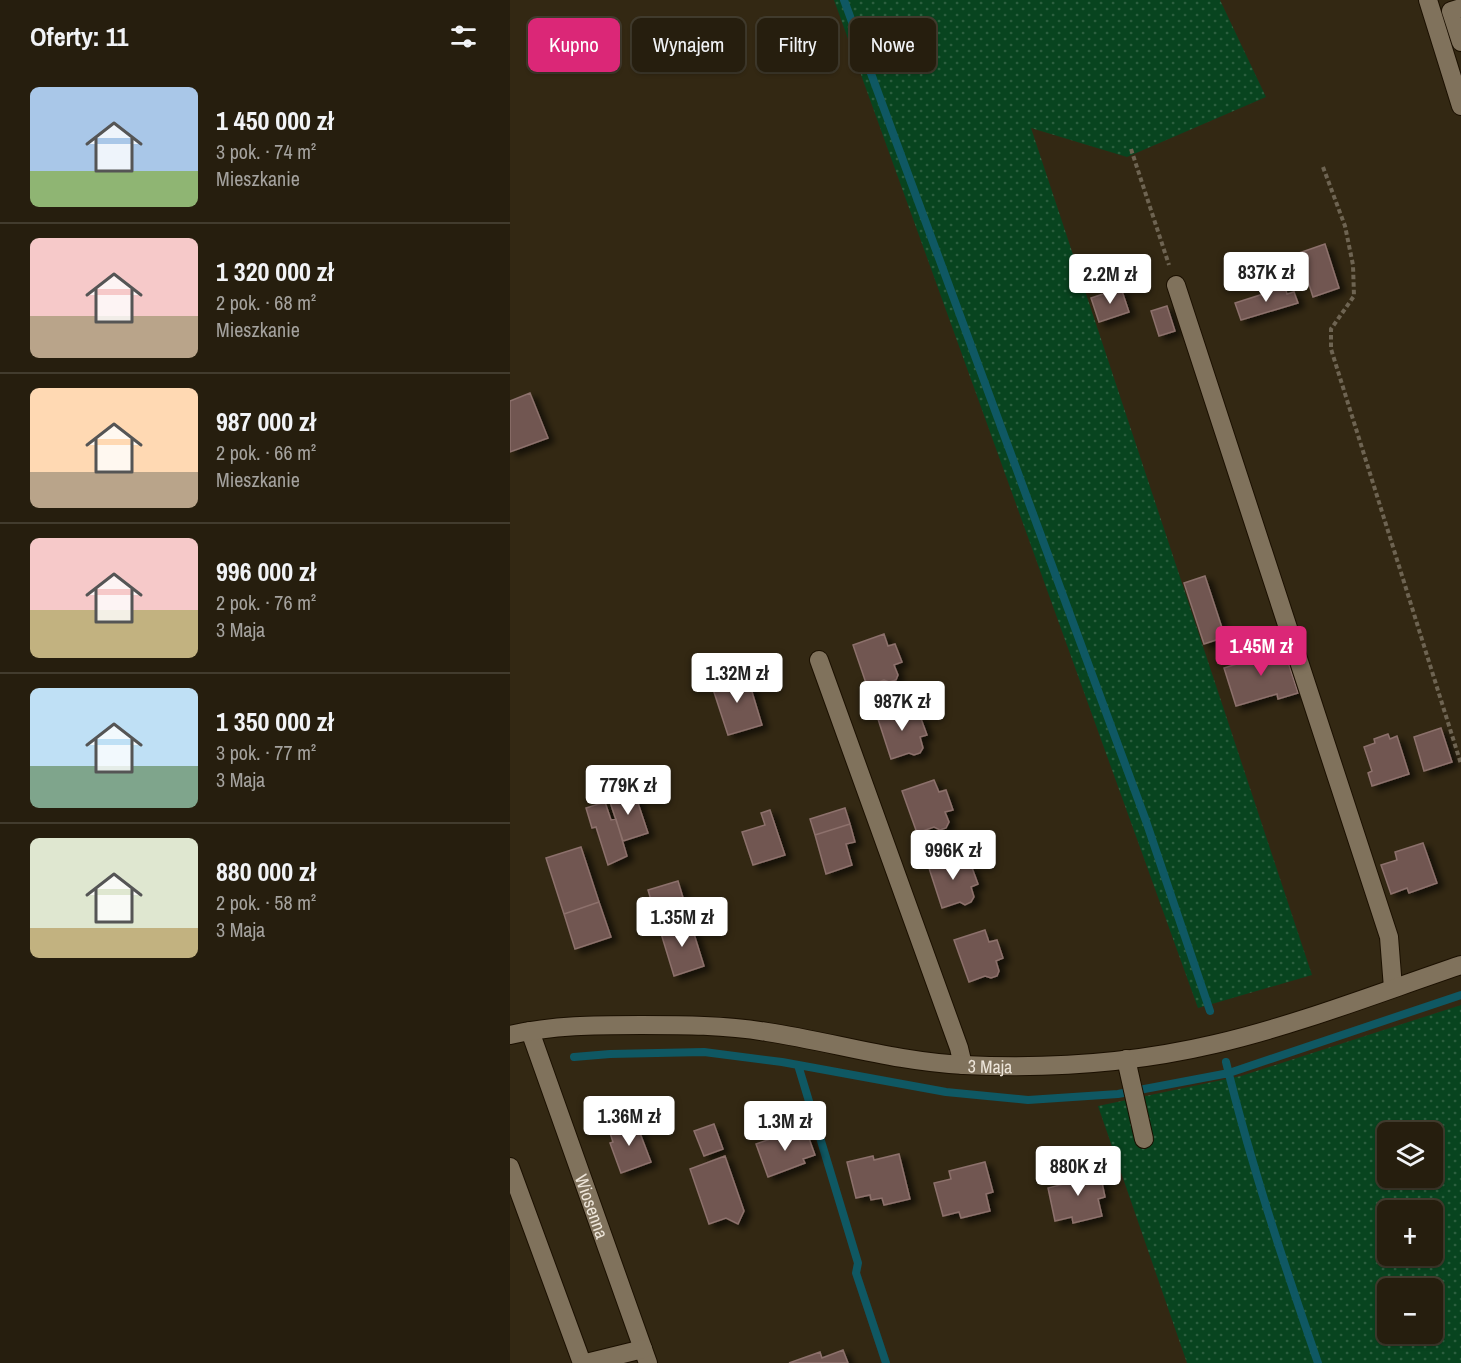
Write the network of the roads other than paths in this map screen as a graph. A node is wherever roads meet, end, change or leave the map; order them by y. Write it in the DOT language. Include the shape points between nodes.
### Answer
graph roads {
  1 [pos="1428,0"];
  2 [pos="1461,8"];
  3 [pos="1461,42"];
  4 [pos="1461,106"];
  5 [pos="1176,285"];
  6 [pos="819,660"];
  7 [pos="1461,965"];
  8 [pos="1393,988"];
  9 [pos="530,1031"];
  10 [pos="510,1035"];
  11 [pos="1126,1059"];
  12 [pos="963,1065"];
  13 [pos="1144,1139"];
  14 [pos="510,1167"];
  15 [pos="646,1356"];
  16 [pos="584,1363"];
  1 -- 4 [label="street"];
  2 -- 3 [label="street" via="1451,11"];
  5 -- 8 [label="street" via="1389,937"];
  6 -- 12 [label="street"];
  7 -- 8 [label="street, 3 Maja"];
  8 -- 11 [label="street, 3 Maja" via="1215,1044"];
  9 -- 10 [label="street, 3 Maja"];
  9 -- 12 [label="street, 3 Maja" via="579,1025 718,1026 910,1060"];
  9 -- 15 [label="street, Wiosenna"];
  11 -- 12 [label="street, 3 Maja"];
  11 -- 13 [label="street"];
  14 -- 16 [label="street"];
  15 -- 16 [label="street, Wiosenna"];
}
